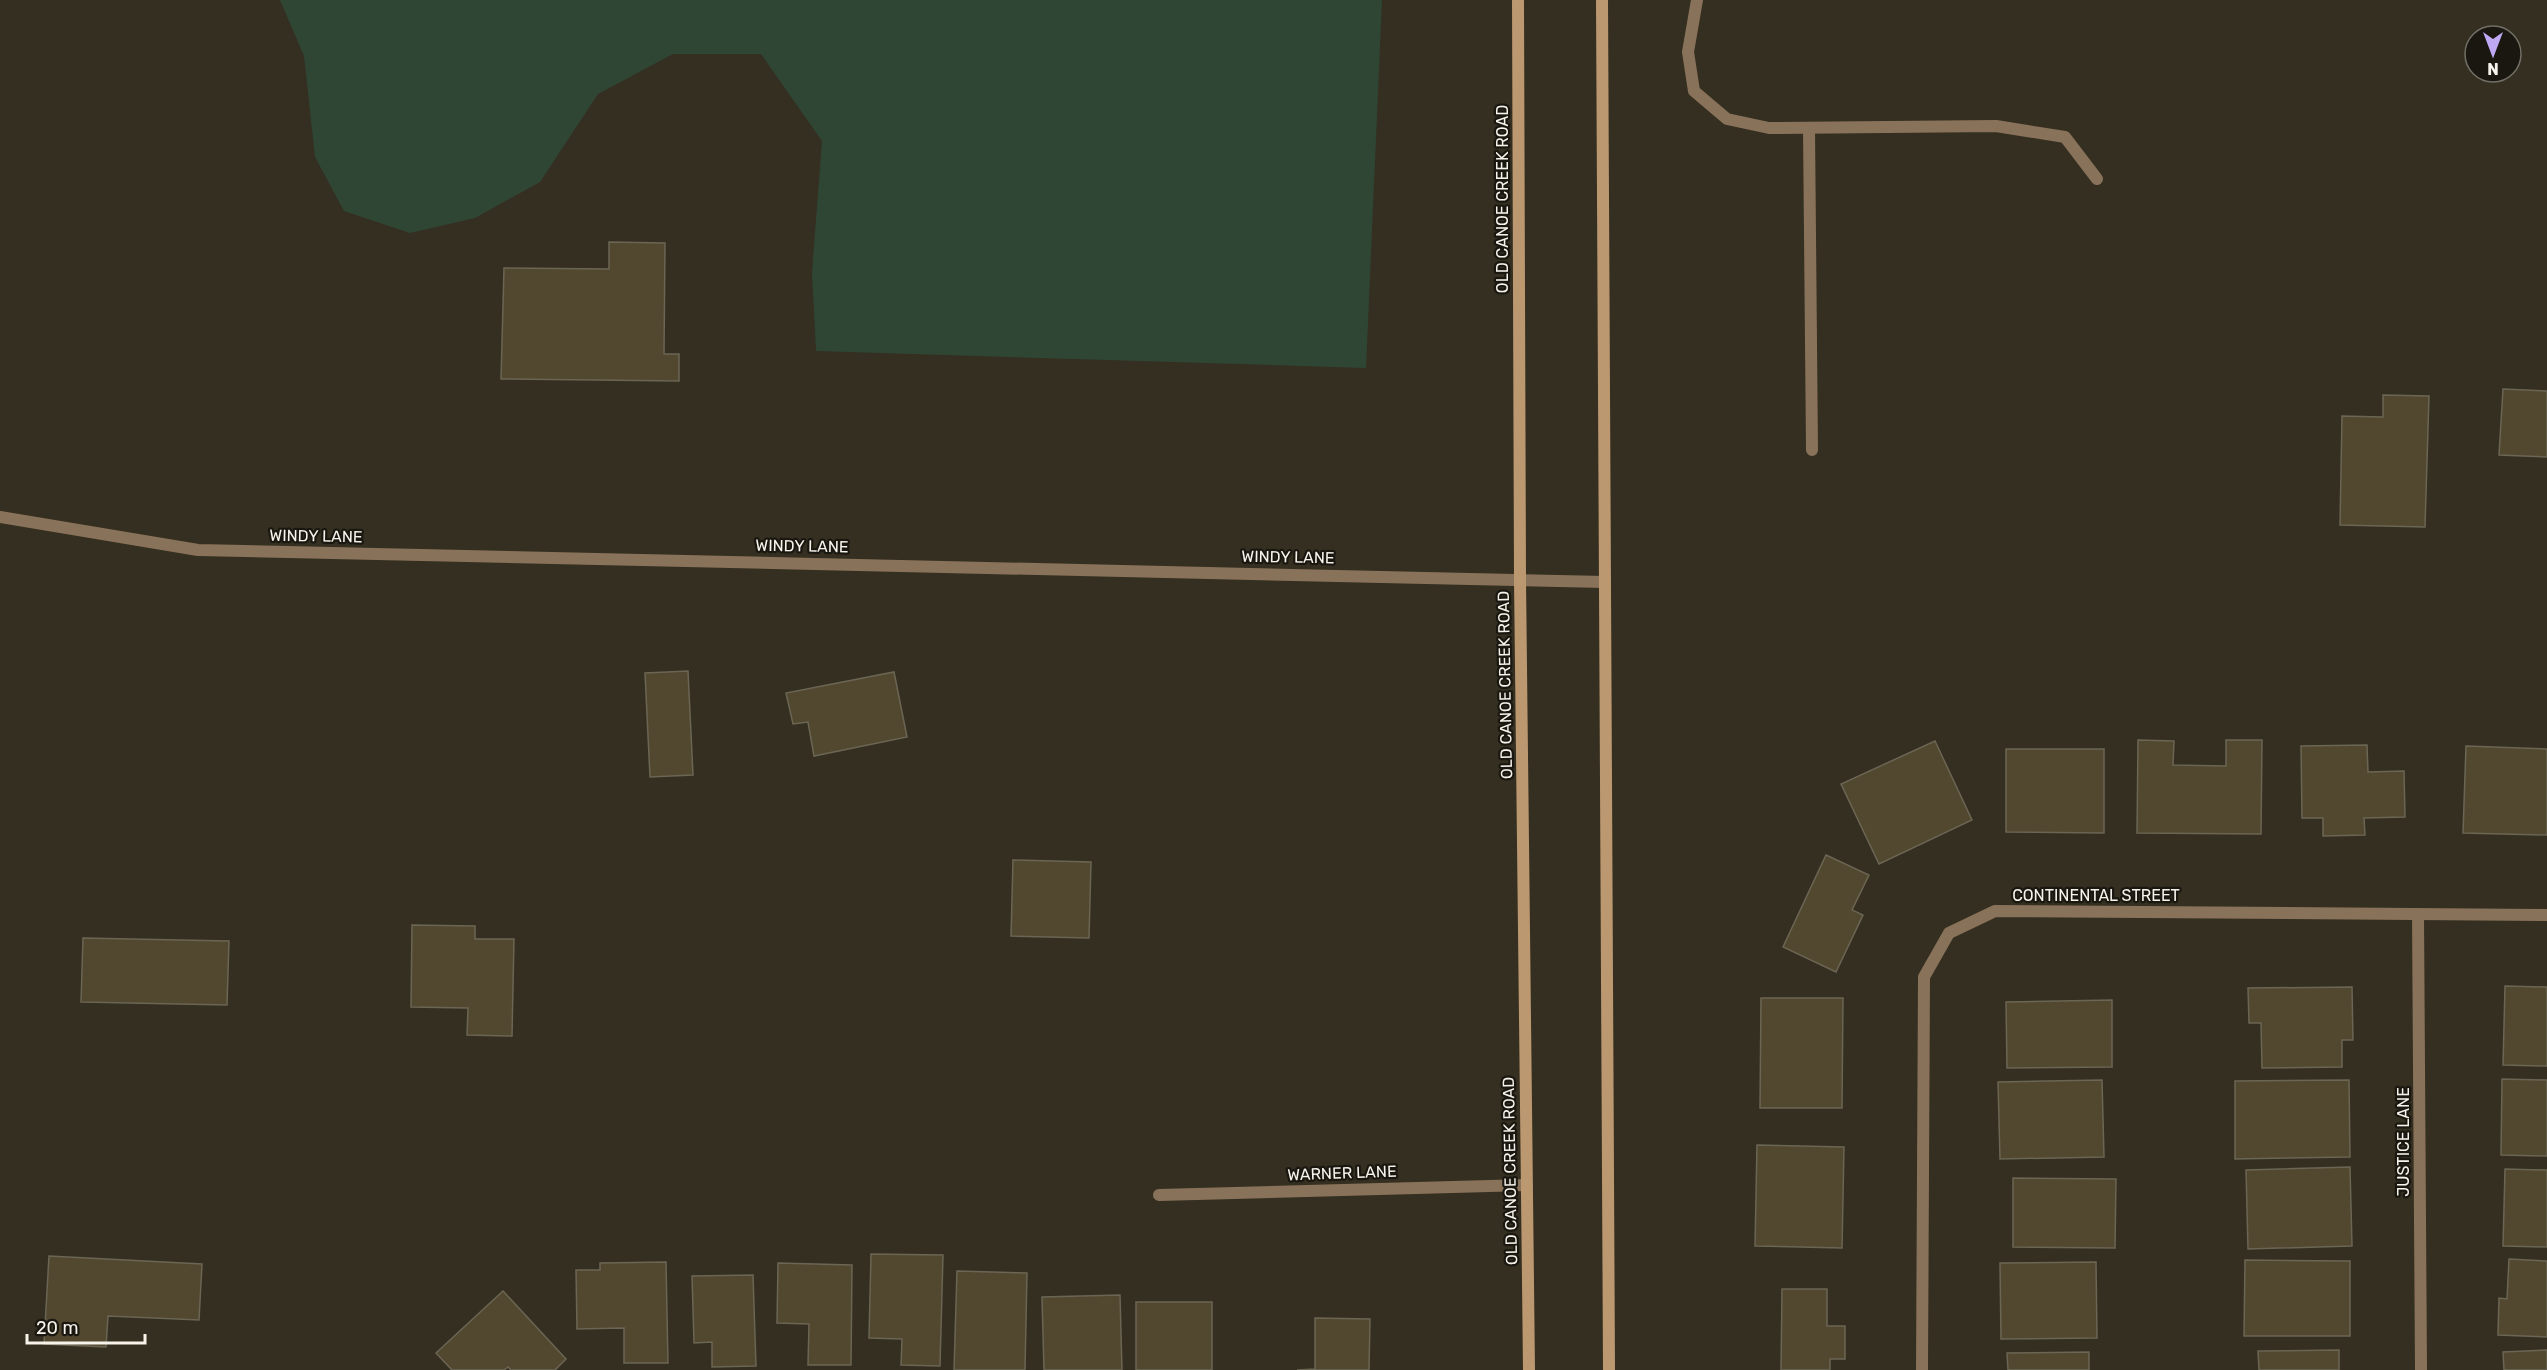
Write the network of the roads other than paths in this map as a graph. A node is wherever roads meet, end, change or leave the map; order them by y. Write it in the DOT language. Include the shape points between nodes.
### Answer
graph roads {
  1 [pos="1518,0"];
  2 [pos="1602,0"];
  3 [pos="1697,0"];
  4 [pos="1809,128"];
  5 [pos="2097,179"];
  6 [pos="1812,450"];
  7 [pos="0,517"];
  8 [pos="1520,579"];
  9 [pos="1605,582"];
  10 [pos="2418,914"];
  11 [pos="2547,915"];
  12 [pos="1527,1185"];
  13 [pos="1160,1195"];
  14 [pos="1529,1370"];
  15 [pos="1609,1370"];
  16 [pos="1922,1370"];
  17 [pos="2421,1370"];
  1 -- 8 [label="main road, OLD CANOE CREEK ROAD"];
  2 -- 9 [label="main road"];
  3 -- 4 [label="street" via="1688,52 1694,91 1727,118 1769,128"];
  4 -- 5 [label="street" via="1996,126 2066,137"];
  4 -- 6 [label="street"];
  7 -- 8 [label="street, WINDY LANE" via="198,550"];
  8 -- 9 [label="street, WINDY LANE"];
  8 -- 12 [label="main road, OLD CANOE CREEK ROAD"];
  9 -- 15 [label="main road"];
  10 -- 11 [label="street, CONTINENTAL STREET"];
  10 -- 16 [label="street, CONTINENTAL STREET" via="1995,911 1949,933 1924,977"];
  10 -- 17 [label="street, JUSTICE LANE"];
  12 -- 13 [label="street, WARNER LANE"];
  12 -- 14 [label="main road, OLD CANOE CREEK ROAD"];
}
